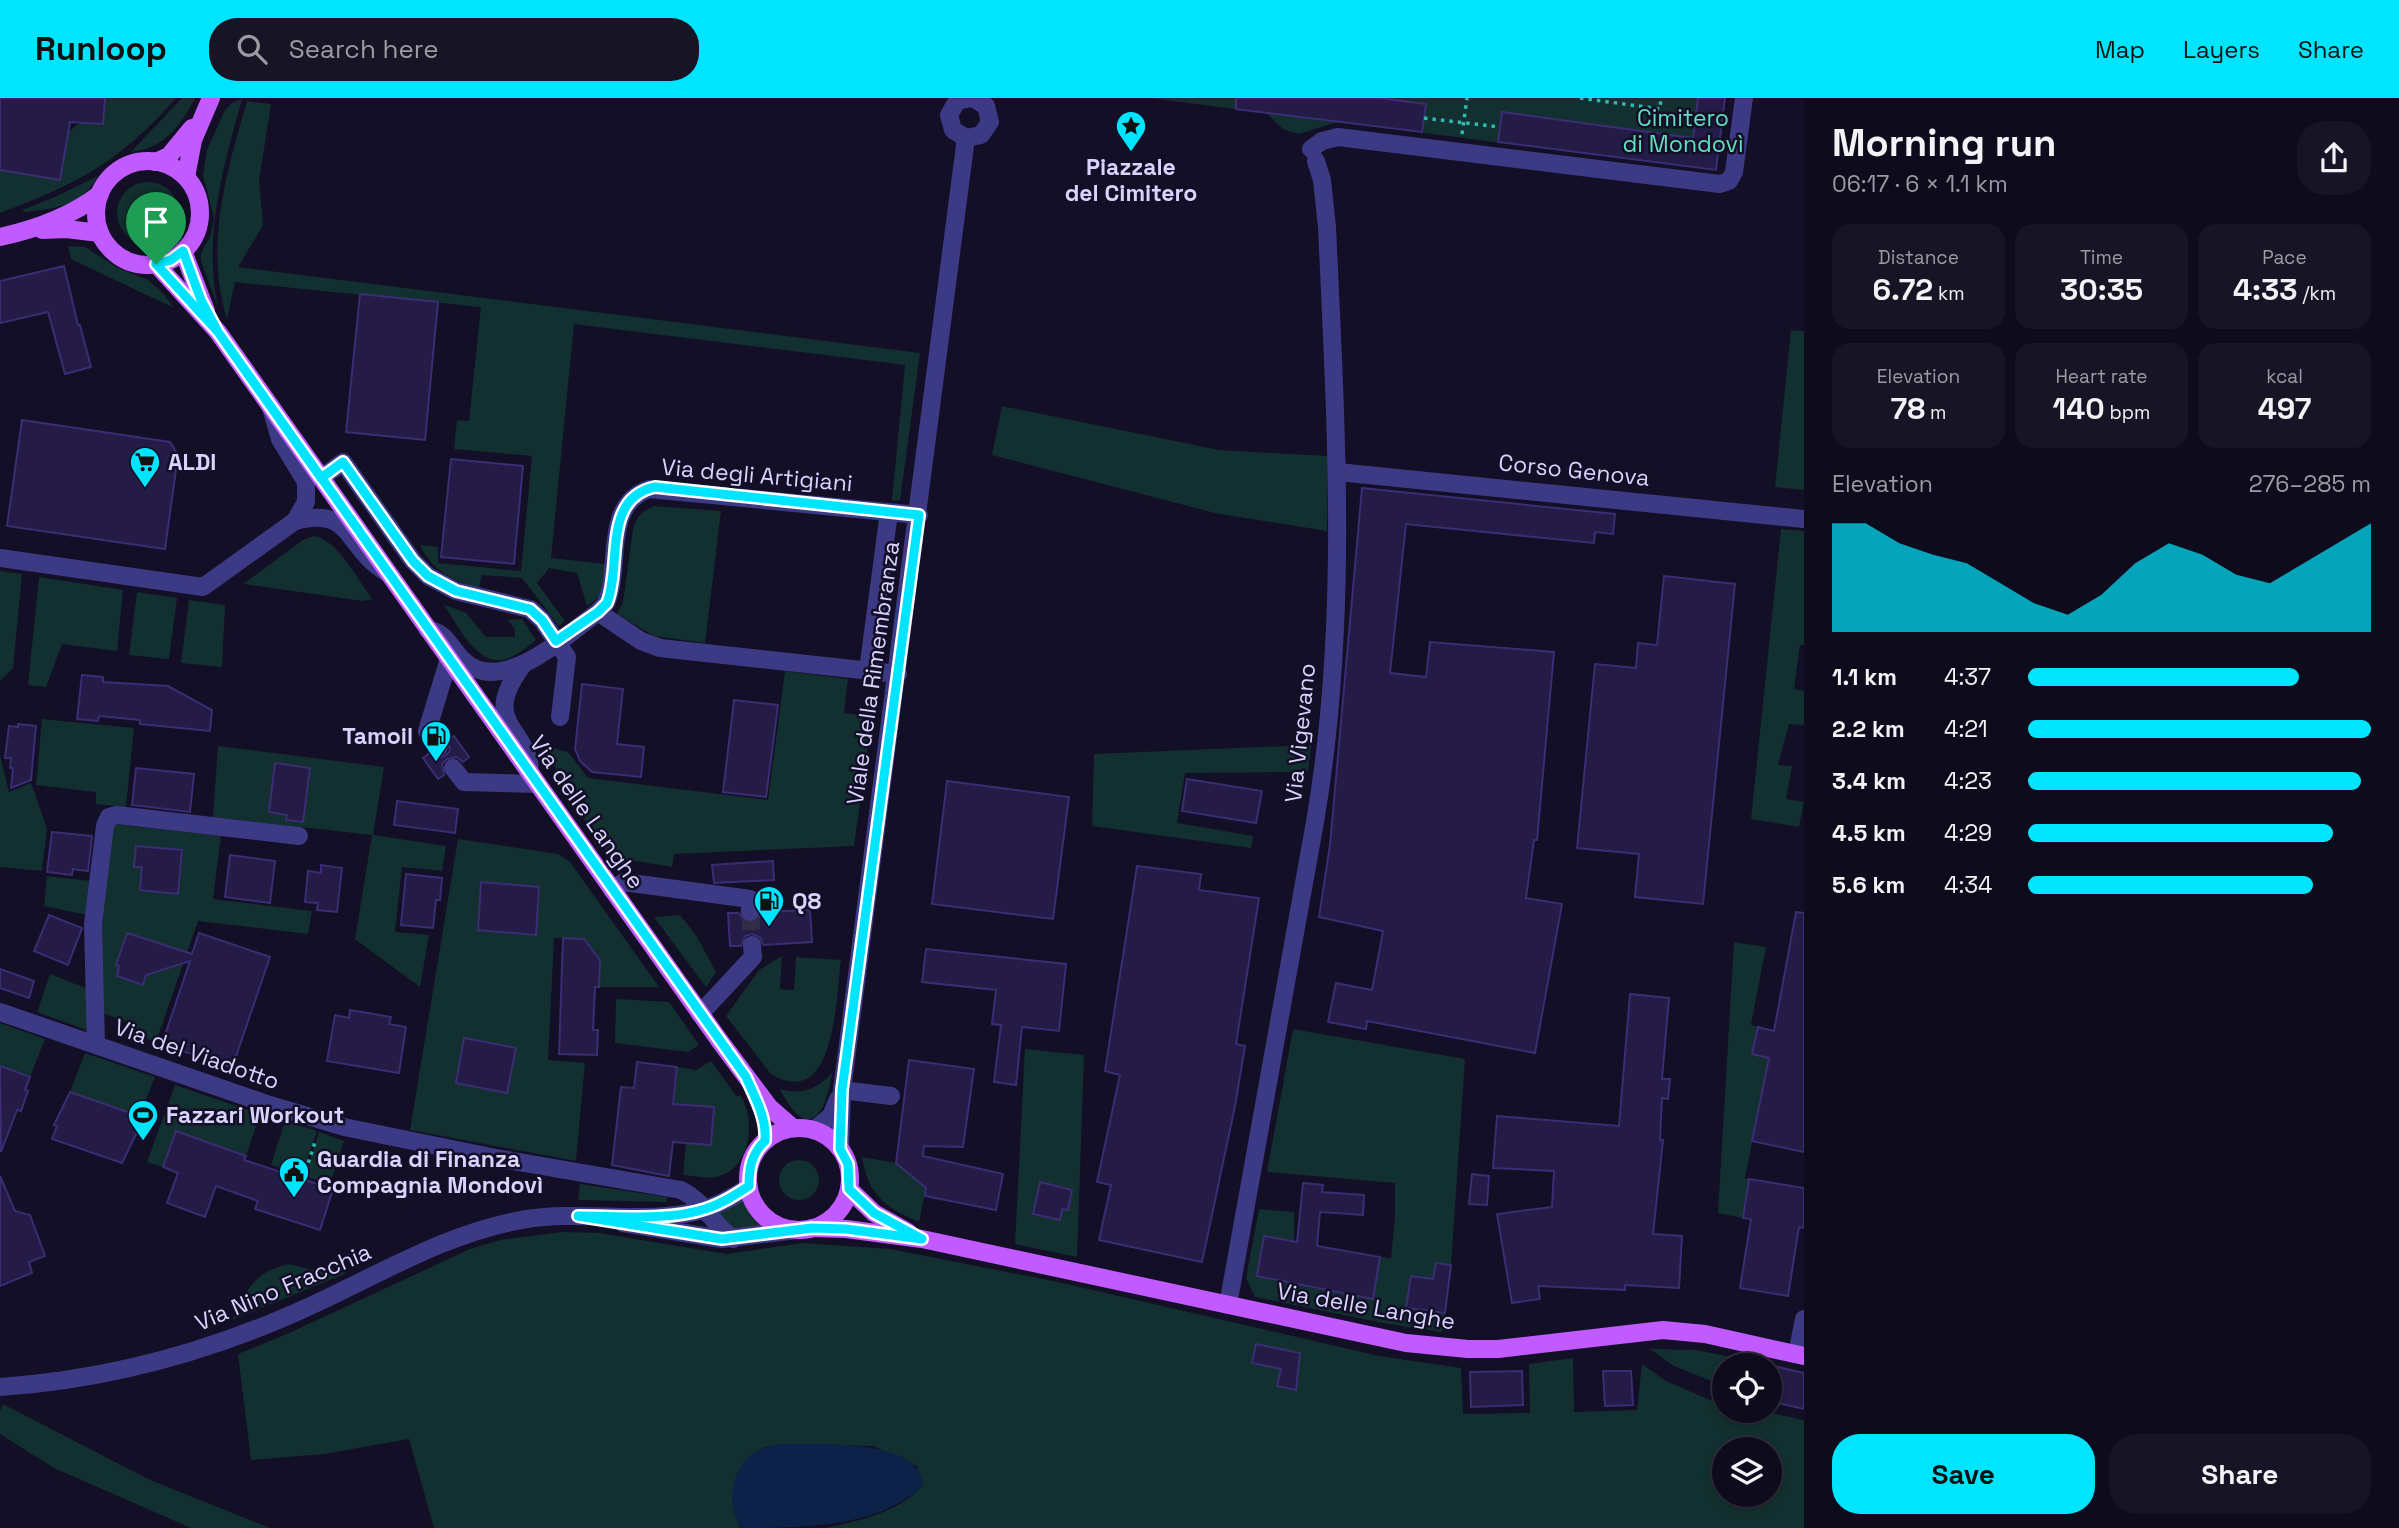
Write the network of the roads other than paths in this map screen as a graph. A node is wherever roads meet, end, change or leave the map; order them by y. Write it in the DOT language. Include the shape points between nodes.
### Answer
graph roads {
  1 [pos="972,98"];
  2 [pos="1744,98"];
  3 [pos="210,102"];
  4 [pos="966,138"];
  5 [pos="156,162"];
  6 [pos="186,177"];
  7 [pos="100,194"];
  8 [pos="29,231"];
  9 [pos="100,233"];
  10 [pos="0,237"];
  11 [pos="183,251"];
  12 [pos="156,264"];
  13 [pos="218,332"];
  14 [pos="271,408"];
  15 [pos="1338,472"];
  16 [pos="321,478"];
  17 [pos="889,512"];
  18 [pos="919,515"];
  19 [pos="1804,519"];
  20 [pos="295,521"];
  21 [pos="0,558"];
  22 [pos="389,574"];
  23 [pos="598,612"];
  24 [pos="428,630"];
  25 [pos="556,641"];
  26 [pos="449,659"];
  27 [pos="523,665"];
  28 [pos="868,670"];
  29 [pos="898,674"];
  30 [pos="560,717"];
  31 [pos="439,747"];
  32 [pos="453,768"];
  33 [pos="534,779"];
  34 [pos="299,836"];
  35 [pos="612,890"];
  36 [pos="750,912"];
  37 [pos="752,945"];
  38 [pos="0,1012"];
  39 [pos="700,1014"];
  40 [pos="96,1045"];
  41 [pos="746,1077"];
  42 [pos="842,1090"];
  43 [pos="891,1096"];
  44 [pos="793,1128"];
  45 [pos="814,1129"];
  46 [pos="765,1141"];
  47 [pos="840,1149"];
  48 [pos="749,1186"];
  49 [pos="849,1189"];
  50 [pos="704,1210"];
  51 [pos="578,1216"];
  52 [pos="804,1229"];
  53 [pos="733,1239"];
  54 [pos="922,1239"];
  55 [pos="1228,1305"];
  56 [pos="1804,1320"];
  57 [pos="1800,1355"];
  58 [pos="0,1387"];
  1 -- 4 [label="street" via="957,101 949,115 953,130"];
  1 -- 4 [label="street" via="986,106 990,122 981,135"];
  2 -- 15 [label="street, Via Vigevano" via="1734,172 1725,183 1338,137 1322,141 1314,155 1327,227"];
  3 -- 5 [label="main road" via="182,143"];
  3 -- 6 [label="main road" via="193,140"];
  4 -- 18 [label="street, Viale della Rimembranza"];
  5 -- 6 [label="main road"];
  5 -- 7 [label="main road" via="122,168"];
  6 -- 11 [label="main road" via="195,191 200,215 193,239"];
  7 -- 8 [label="main road" via="81,209"];
  7 -- 9 [label="main road"];
  8 -- 9 [label="main road"];
  8 -- 10 [label="main road"];
  9 -- 12 [label="main road" via="117,255"];
  11 -- 12 [label="main road"];
  11 -- 13 [label="main road, Via delle Langhe"];
  12 -- 13 [label="main road, Via delle Langhe"];
  13 -- 14 [label="main road, Via delle Langhe"];
  14 -- 16 [label="main road, Via delle Langhe"];
  14 -- 20 [label="street, Via delle Langhe" via="280,439 306,482 306,502"];
  15 -- 19 [label="street, Corso Genova"];
  15 -- 55 [label="street, Via Vigevano" via="1338,590 1320,796"];
  16 -- 22 [label="main road, Via delle Langhe"];
  16 -- 25 [label="street" via="343,462 428,576 456,591 530,609"];
  17 -- 18 [label="street, Via degli Artigiani"];
  17 -- 23 [label="street, Via degli Artigiani" via="655,487 643,491 630,501 620,519 610,595"];
  17 -- 28 [label="street"];
  18 -- 29 [label="street, Viale della Rimembranza"];
  20 -- 21 [label="street" via="201,588"];
  20 -- 22 [label="street, Via delle Langhe" via="314,516 332,519 363,555"];
  22 -- 24 [label="main road, Via delle Langhe"];
  23 -- 25 [label="street"];
  23 -- 28 [label="street" via="640,642 660,648"];
  24 -- 26 [label="main road, Via delle Langhe"];
  24 -- 27 [label="street" via="444,636 463,660 479,670 497,673"];
  25 -- 27 [label="street"];
  25 -- 30 [label="street" via="567,657"];
  26 -- 31 [label="street" via="427,731"];
  26 -- 33 [label="main road, Via delle Langhe"];
  27 -- 33 [label="street" via="507,688 505,709 510,728 528,755"];
  28 -- 29 [label="street"];
  29 -- 42 [label="street, Viale della Rimembranza"];
  32 -- 33 [label="street" via="464,782"];
  33 -- 35 [label="main road, Via delle Langhe"];
  34 -- 40 [label="street" via="109,817 93,924"];
  35 -- 36 [label="street" via="624,881 750,899"];
  35 -- 39 [label="main road, Via delle Langhe"];
  37 -- 39 [label="street" via="753,957"];
  38 -- 40 [label="street, Via del Viadotto"];
  39 -- 41 [label="main road, Via delle Langhe"];
  40 -- 50 [label="street, Via del Viadotto" via="344,1127 671,1187 690,1194"];
  41 -- 44 [label="main road, Via delle Langhe"];
  41 -- 46 [label="main road, Via delle Langhe" via="764,1119"];
  42 -- 43 [label="street"];
  42 -- 45 [label="street" via="831,1116"];
  42 -- 47 [label="street, Viale della Rimembranza"];
  44 -- 45 [label="main road"];
  44 -- 46 [label="main road"];
  45 -- 47 [label="main road"];
  46 -- 48 [label="main road" via="750,1166"];
  47 -- 49 [label="main road" via="848,1164"];
  48 -- 50 [label="street, Via Nino Fracchia"];
  48 -- 52 [label="main road, Via delle Langhe" via="765,1217 780,1226"];
  49 -- 52 [label="main road" via="836,1214"];
  49 -- 54 [label="main road, Via delle Langhe" via="874,1213"];
  50 -- 51 [label="street, Via Nino Fracchia"];
  50 -- 53 [label="street, Via del Viadotto"];
  51 -- 53 [label="street, Via Nino Fracchia"];
  51 -- 58 [label="street, Via Nino Fracchia" via="528,1219 472,1232 283,1318 192,1352 97,1376"];
  52 -- 53 [label="street, Via Nino Fracchia"];
  52 -- 54 [label="main road, Via delle Langhe" via="846,1229"];
  54 -- 55 [label="main road, Via delle Langhe"];
  55 -- 57 [label="main road, Via delle Langhe" via="1406,1343 1468,1349 1663,1330"];
  56 -- 57 [label="street"];
}
